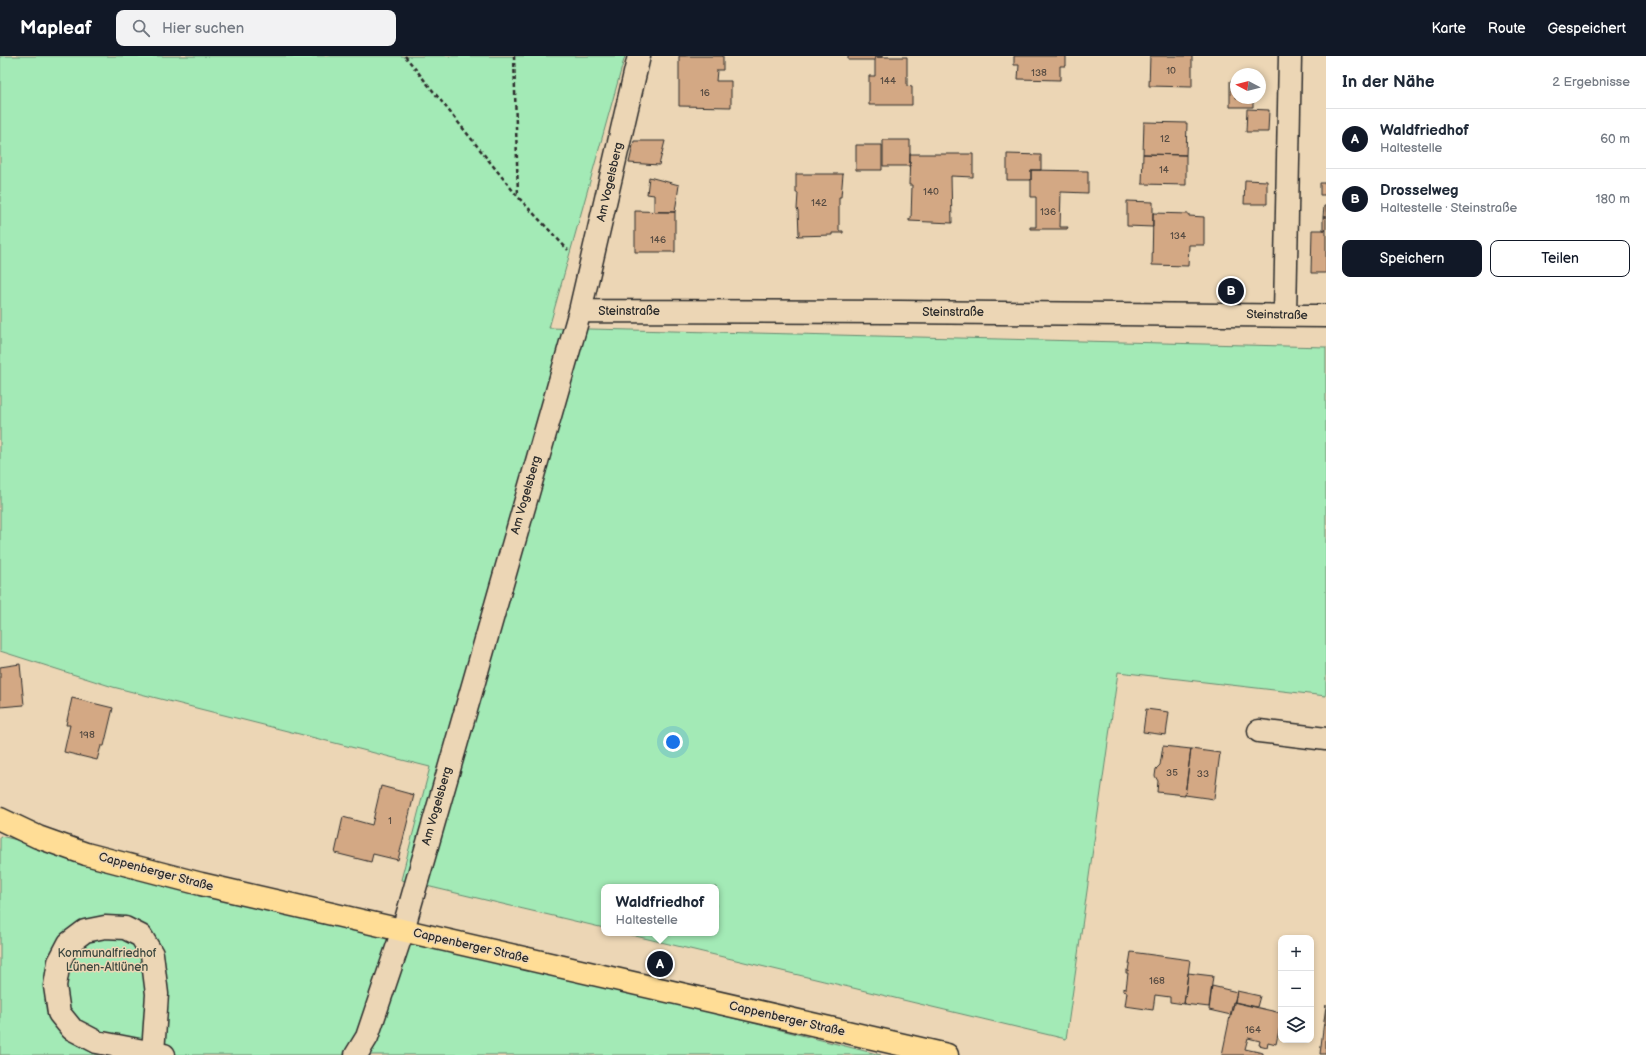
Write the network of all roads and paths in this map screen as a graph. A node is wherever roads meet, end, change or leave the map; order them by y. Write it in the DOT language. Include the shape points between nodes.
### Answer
graph roads {
  1 [pos="405,56"];
  2 [pos="514,56"];
  3 [pos="639,56"];
  4 [pos="1290,56"];
  5 [pos="518,197"];
  6 [pos="591,266"];
  7 [pos="580,312"];
  8 [pos="1285,315"];
  9 [pos="1326,316"];
  10 [pos="1259,731"];
  11 [pos="1326,739"];
  12 [pos="0,820"];
  13 [pos="403,930"];
  14 [pos="158,1054"];
  15 [pos="356,1055"];
  16 [pos="947,1055"];
  1 -- 5 [label="path"];
  2 -- 5 [label="path"];
  3 -- 6 [label="street, Am Vogelsberg"];
  4 -- 8 [label="street"];
  5 -- 6 [label="path" via="575,257"];
  6 -- 7 [label="street, Am Vogelsberg"];
  7 -- 8 [label="street, Steinstraße"];
  7 -- 13 [label="street, Am Vogelsberg"];
  8 -- 9 [label="street, Steinstraße"];
  10 -- 11 [label="street"];
  12 -- 13 [label="main road, Cappenberger Straße" via="86,854 201,884"];
  13 -- 15 [label="street, Am Vogelsberg" via="367,1037"];
  13 -- 16 [label="main road, Cappenberger Straße"];
  14 -- 14 [label="street" via="97,1042 72,1029 59,1013 55,986 59,962 69,943 85,931 105,927 125,928 141,936 152,954 158,994"];
}
